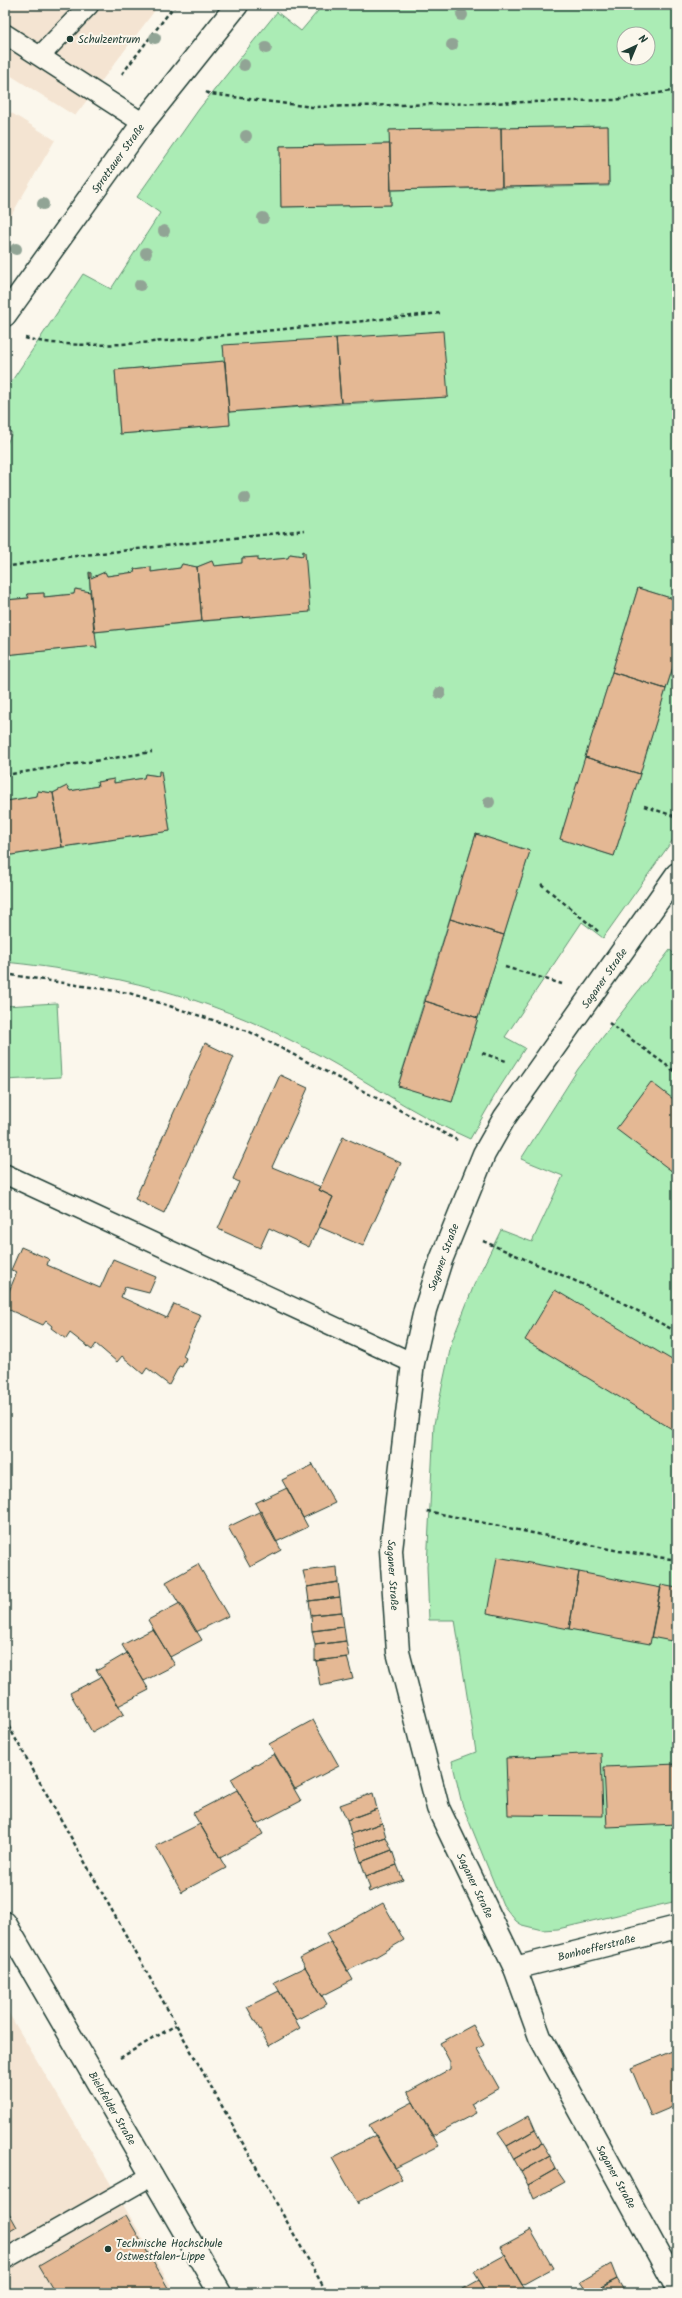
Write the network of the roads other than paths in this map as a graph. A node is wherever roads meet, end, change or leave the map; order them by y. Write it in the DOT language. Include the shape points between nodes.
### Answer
graph roads {
  1 [pos="89,5"];
  2 [pos="236,5"];
  3 [pos="5,34"];
  4 [pos="40,56"];
  5 [pos="143,123"];
  6 [pos="5,315"];
  7 [pos="677,874"];
  8 [pos="5,1174"];
  9 [pos="413,1363"];
  10 [pos="5,1923"];
  11 [pos="677,1927"];
  12 [pos="515,1968"];
  13 [pos="152,2175"];
  14 [pos="5,2259"];
  15 [pos="677,2288"];
  16 [pos="220,2293"];
  1 -- 4 [label="lane"];
  2 -- 5 [label="street, Sprottauer Straße"];
  3 -- 4 [label="lane"];
  4 -- 5 [label="lane"];
  5 -- 6 [label="street, Sprottauer Straße"];
  7 -- 9 [label="street, Saganer Straße" via="505,1117 484,1154 453,1228 425,1310"];
  8 -- 9 [label="lane"];
  9 -- 12 [label="street, Saganer Straße" via="391,1550 398,1652 438,1808"];
  10 -- 13 [label="street, Bielefelder Straße"];
  11 -- 12 [label="street, Bonhoefferstraße"];
  12 -- 15 [label="street, Saganer Straße" via="540,2037"];
  13 -- 14 [label="lane"];
  13 -- 16 [label="street, Bielefelder Straße"];
}
